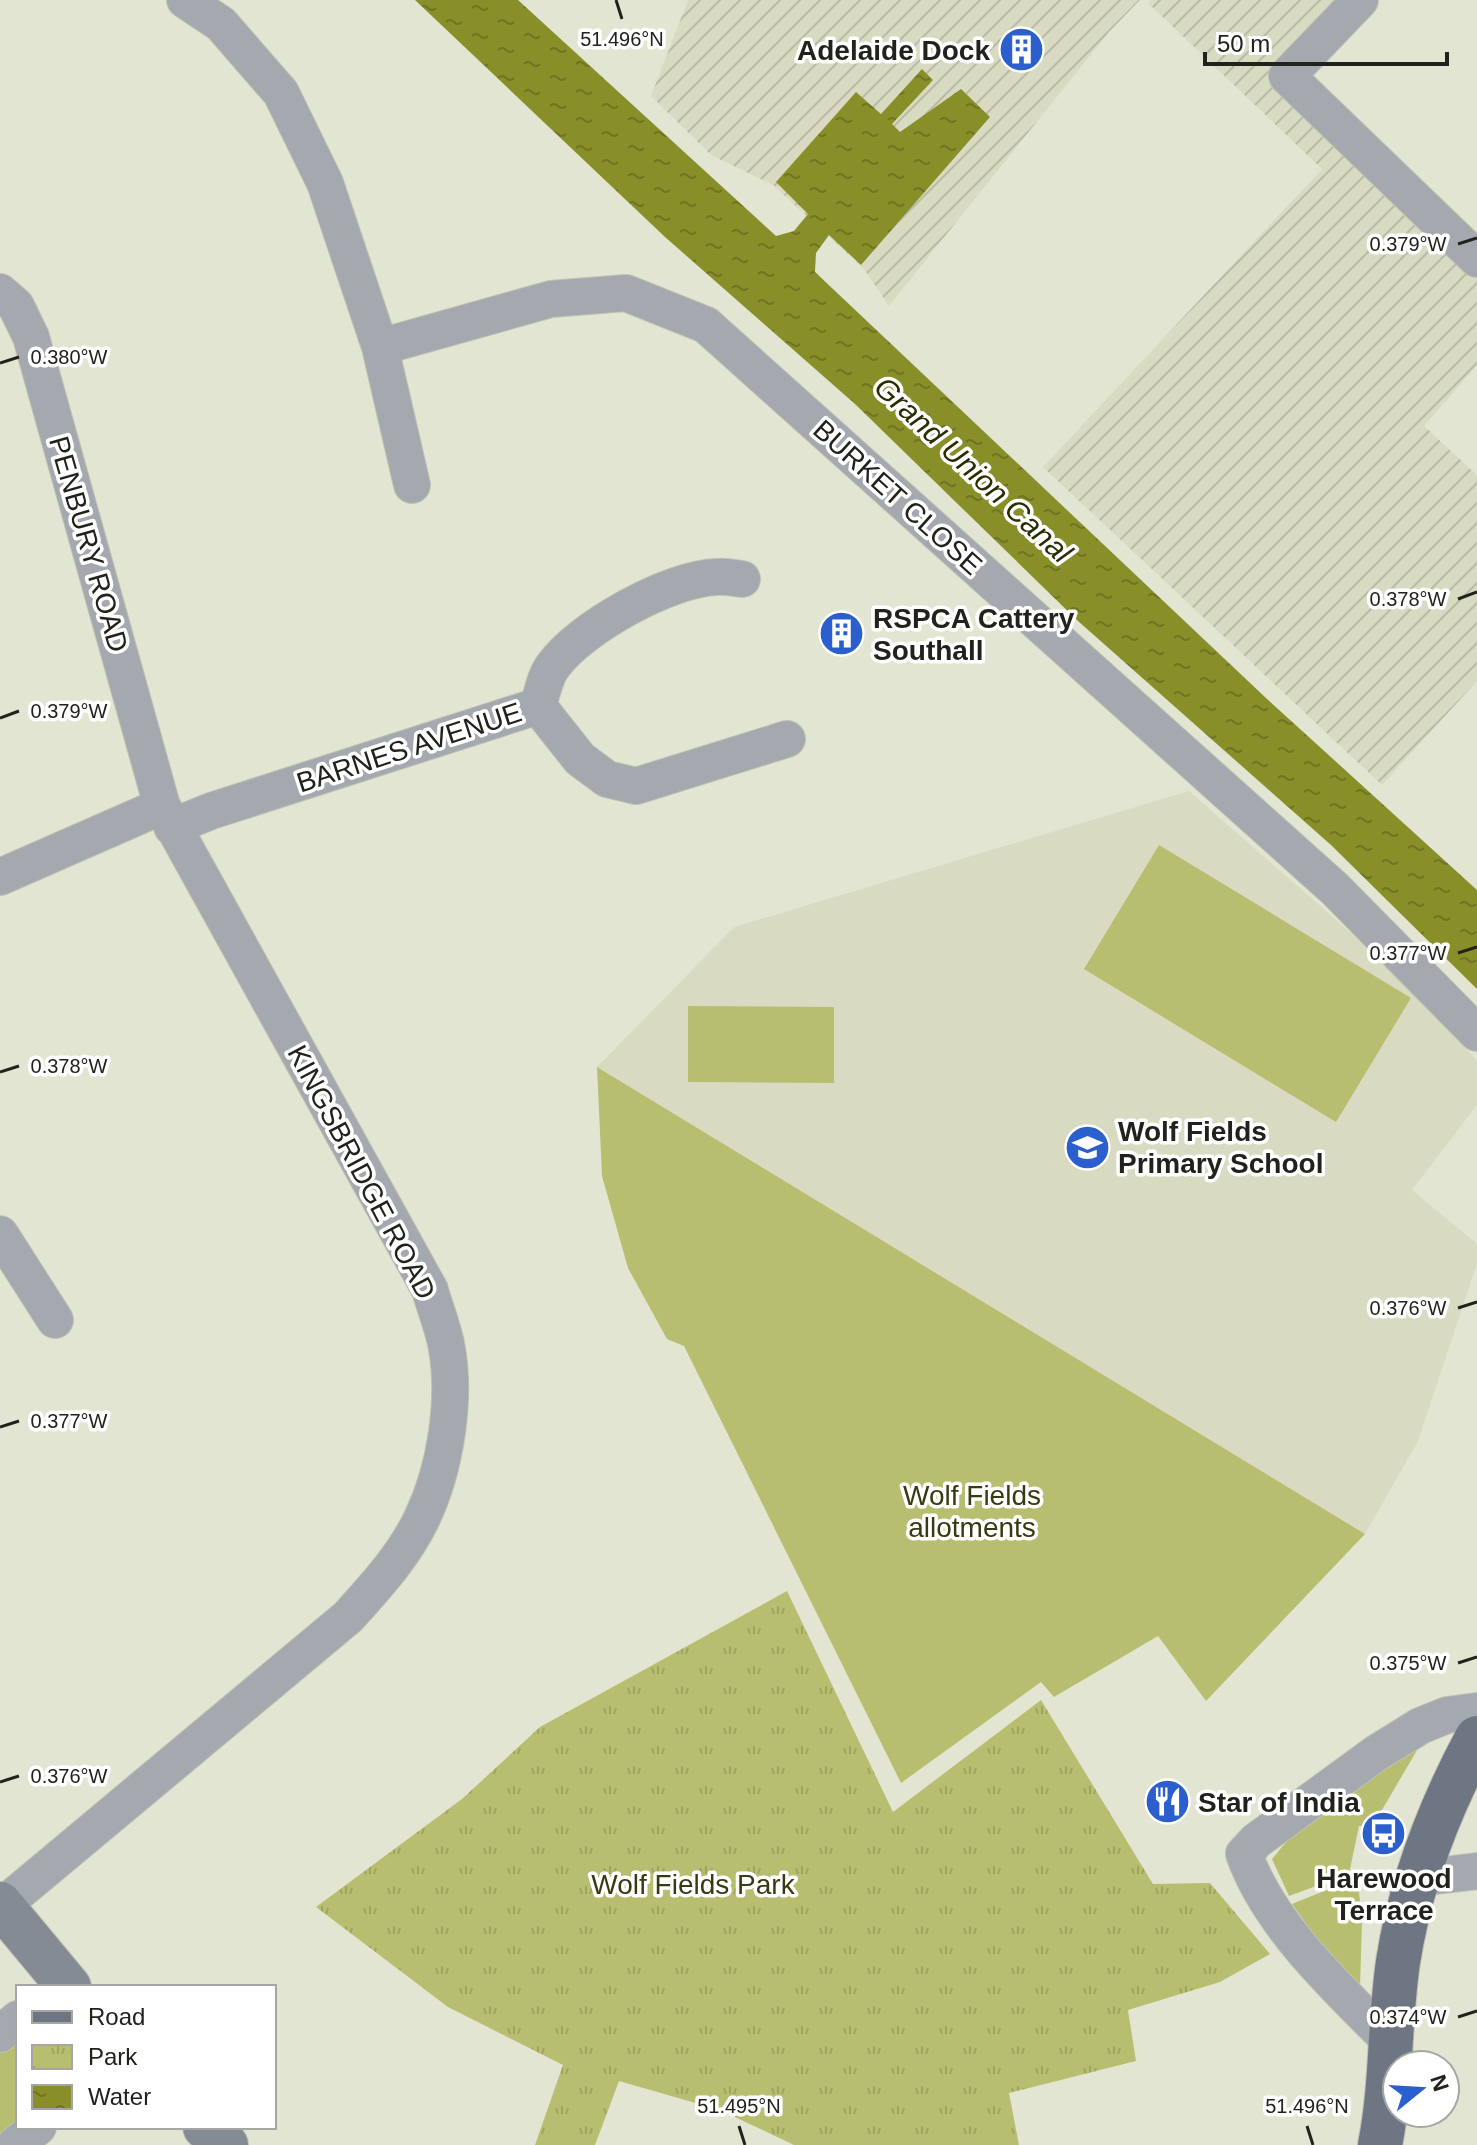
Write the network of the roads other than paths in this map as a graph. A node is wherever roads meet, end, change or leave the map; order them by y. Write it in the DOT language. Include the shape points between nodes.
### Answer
graph roads {
  1 [pos="185,0"];
  2 [pos="1360,0"];
  3 [pos="1476,257"];
  4 [pos="0,292"];
  5 [pos="380,347"];
  6 [pos="412,485"];
  7 [pos="742,579"];
  8 [pos="538,706"];
  9 [pos="787,739"];
  10 [pos="167,817"];
  11 [pos="0,877"];
  12 [pos="1477,1033"];
  13 [pos="0,1234"];
  14 [pos="55,1320"];
  15 [pos="1477,1711"];
  16 [pos="1477,1738"];
  17 [pos="1477,1871"];
  18 [pos="1419,1878"];
  19 [pos="1,1905"];
  20 [pos="64,1985"];
  21 [pos="16,2021"];
  22 [pos="0,2034"];
  23 [pos="1391,2042"];
  24 [pos="35,2129"];
  25 [pos="207,2129"];
  26 [pos="15,2145"];
  27 [pos="226,2145"];
  28 [pos="1380,2145"];
  1 -- 5 [label="street" via="221,24 281,93 325,183"];
  2 -- 3 [label="street" via="1287,76"];
  4 -- 10 [label="street, PENBURY ROAD" via="16,306 31,337"];
  5 -- 6 [label="street"];
  5 -- 12 [label="street, BURKET CLOSE" via="551,299 626,293 706,325 1335,889"];
  7 -- 8 [label="street, BARNES AVENUE" via="715,576 675,587 585,633 551,667"];
  8 -- 9 [label="street" via="580,759 607,779 636,786"];
  8 -- 10 [label="street, BARNES AVENUE" via="211,811"];
  10 -- 11 [label="street, BARNES AVENUE"];
  10 -- 19 [label="street, KINGSBRIDGE ROAD" via="430,1290 447,1348 452,1404 442,1459 422,1518 391,1568 348,1617"];
  13 -- 14 [label="street"];
  15 -- 23 [label="street" via="1420,1726 1244,1854 1273,1912"];
  16 -- 18 [label="main road" via="1455,1779"];
  17 -- 18 [label="street"];
  18 -- 23 [label="main road" via="1398,1962"];
  19 -- 20 [label="street"];
  21 -- 22 [label="street"];
  23 -- 28 [label="main road"];
  24 -- 26 [label="street"];
  25 -- 27 [label="street"];
}
